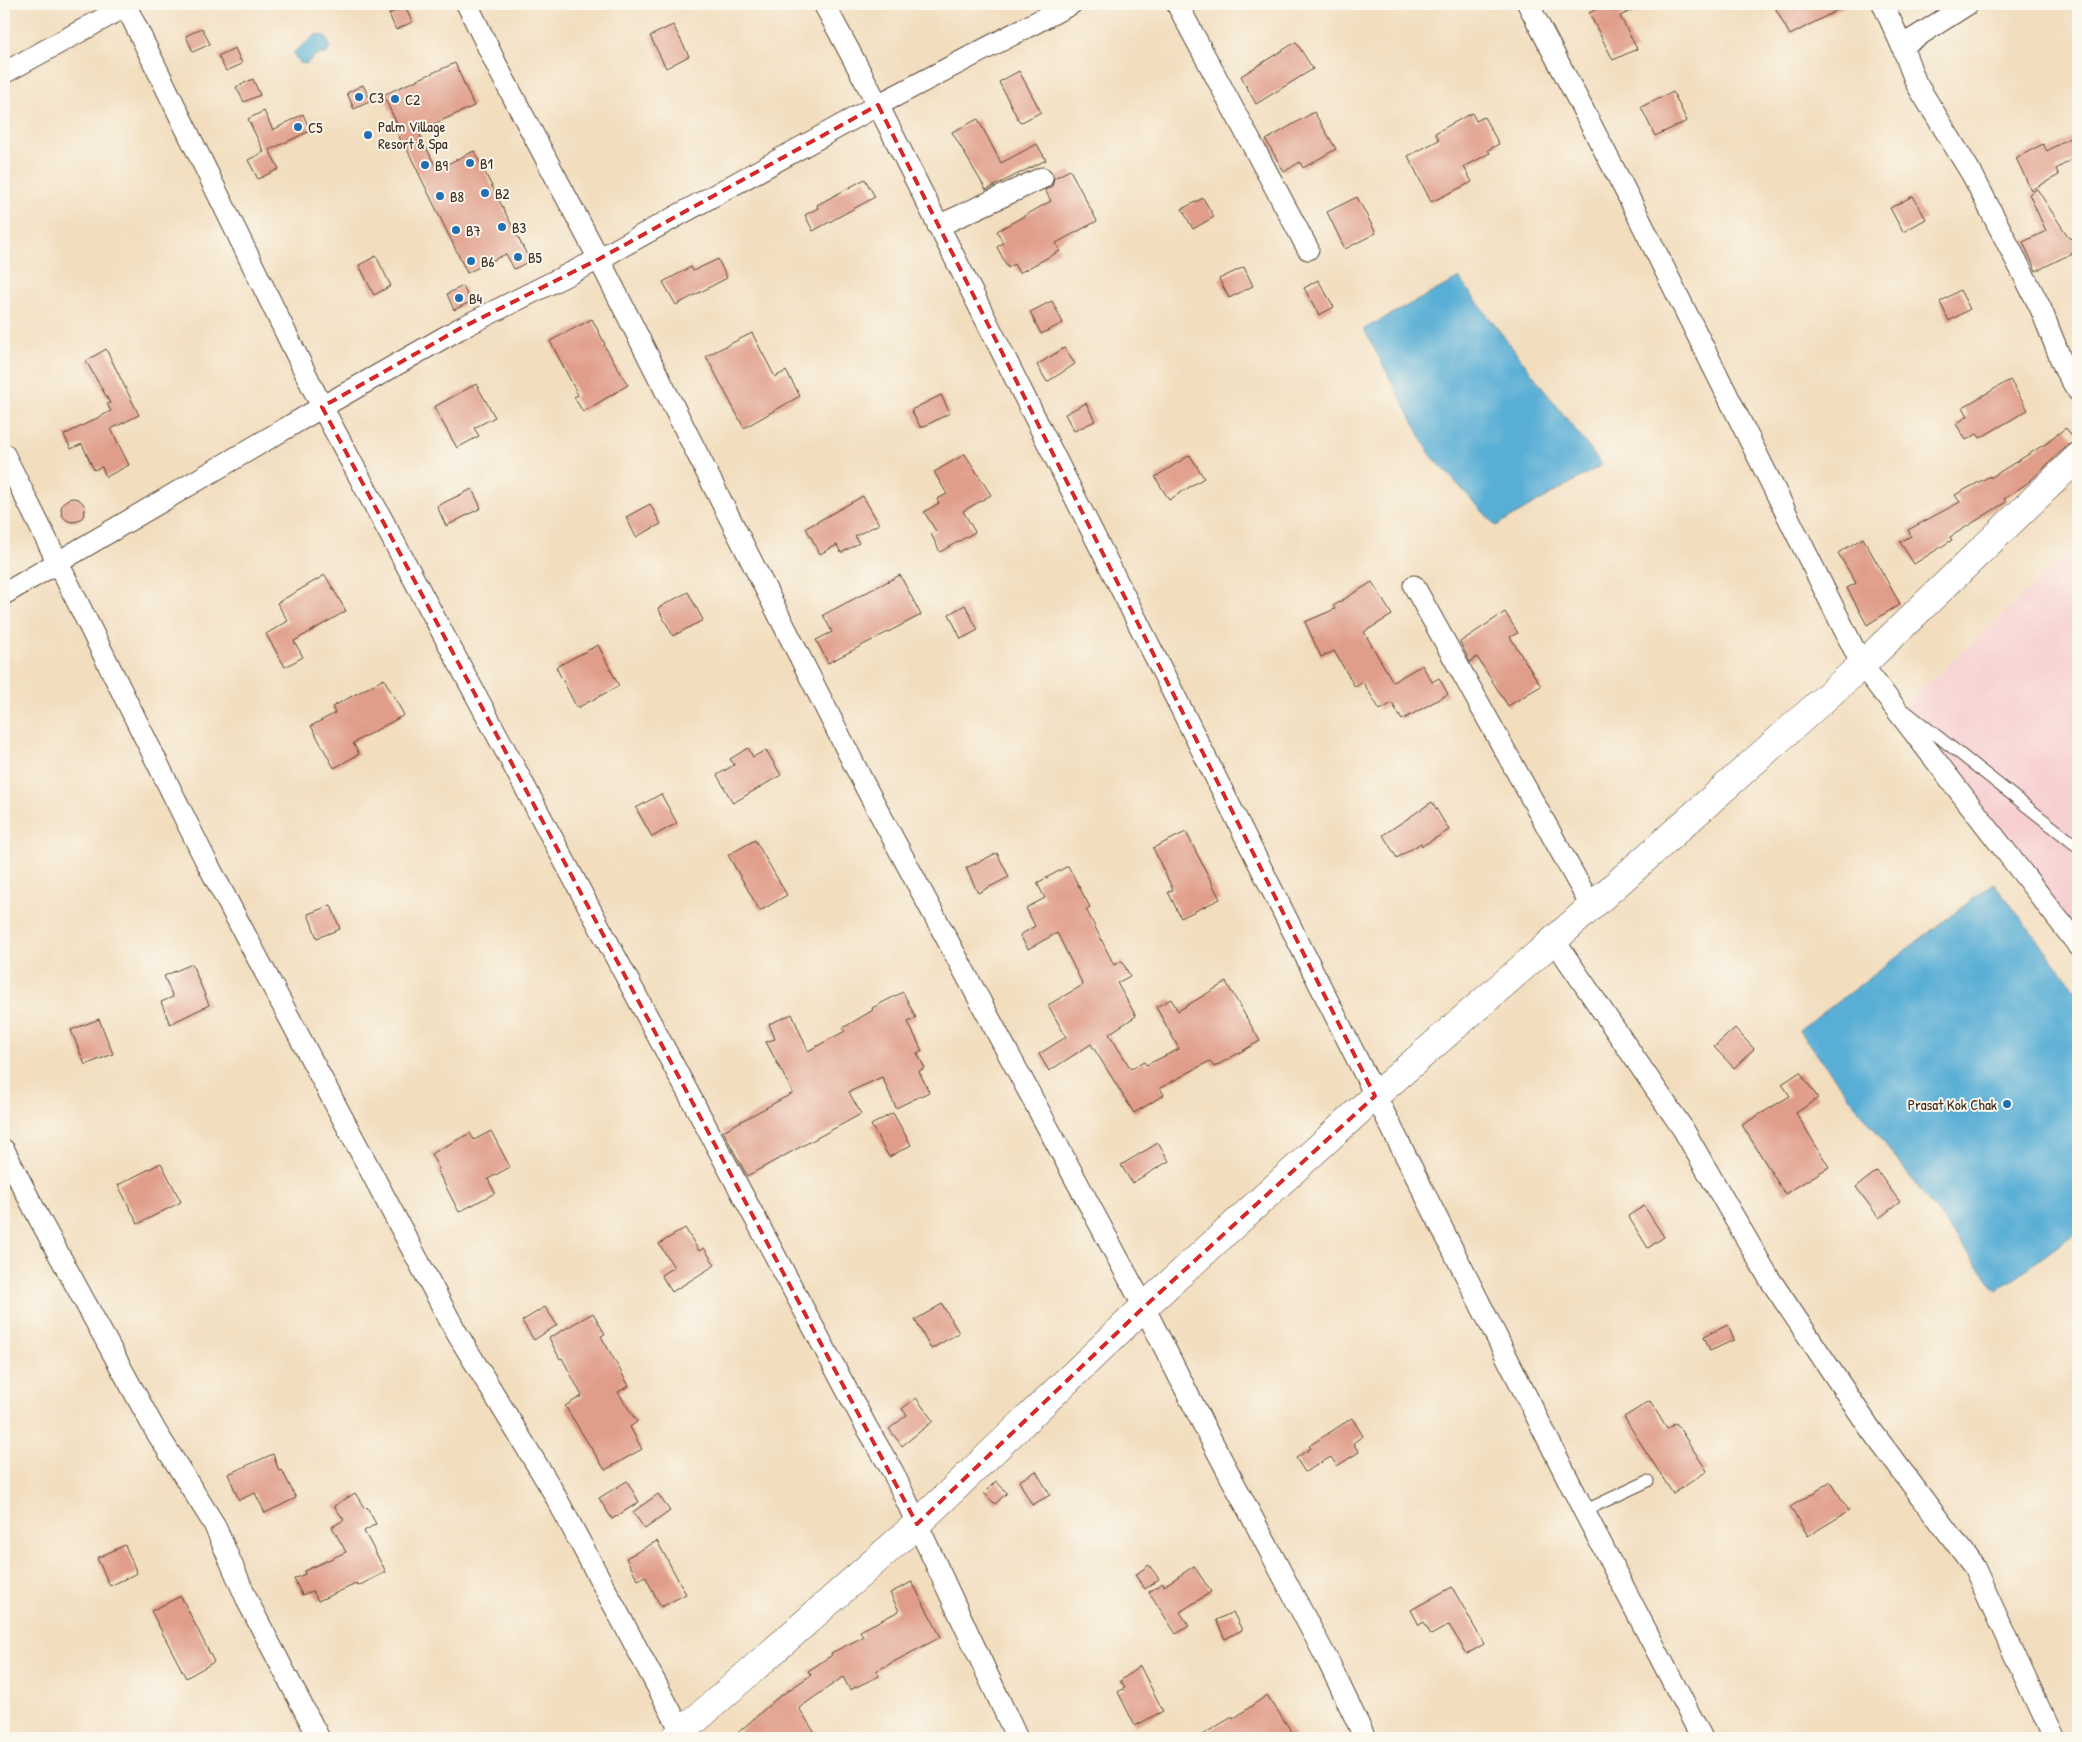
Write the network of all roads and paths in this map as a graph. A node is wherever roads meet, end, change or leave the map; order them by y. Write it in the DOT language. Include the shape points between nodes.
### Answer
graph roads {
  1 [pos="467,4"];
  2 [pos="824,4"];
  3 [pos="1071,4"];
  4 [pos="1177,4"];
  5 [pos="1528,4"];
  6 [pos="1883,4"];
  7 [pos="1968,4"];
  8 [pos="128,5"];
  9 [pos="1902,46"];
  10 [pos="4,73"];
  11 [pos="878,106"];
  12 [pos="1042,178"];
  13 [pos="938,226"];
  14 [pos="1308,249"];
  15 [pos="599,259"];
  16 [pos="2078,391"];
  17 [pos="322,407"];
  18 [pos="4,454"];
  19 [pos="2078,457"];
  20 [pos="59,564"];
  21 [pos="1414,586"];
  22 [pos="4,594"];
  23 [pos="1866,670"];
  24 [pos="1890,700"];
  25 [pos="2078,847"];
  26 [pos="1591,906"];
  27 [pos="1554,940"];
  28 [pos="2078,944"];
  29 [pos="1375,1096"];
  30 [pos="4,1150"];
  31 [pos="1144,1307"];
  32 [pos="1648,1481"];
  33 [pos="1584,1511"];
  34 [pos="917,1524"];
  35 [pos="681,1736"];
  36 [pos="319,1738"];
  37 [pos="1018,1738"];
  38 [pos="1365,1738"];
  39 [pos="1702,1738"];
  40 [pos="2053,1738"];
  1 -- 15 [label="street"];
  2 -- 11 [label="street"];
  3 -- 11 [label="street"];
  4 -- 14 [label="street"];
  5 -- 23 [label="street"];
  6 -- 9 [label="street"];
  7 -- 9 [label="street"];
  8 -- 10 [label="street"];
  8 -- 17 [label="street"];
  9 -- 16 [label="street" via="1916,83 1973,176 2041,309"];
  11 -- 13 [label="street"];
  11 -- 15 [label="street"];
  12 -- 13 [label="street"];
  13 -- 29 [label="street"];
  15 -- 17 [label="street" via="459,329"];
  15 -- 31 [label="street" via="866,788"];
  17 -- 20 [label="street"];
  17 -- 34 [label="street" via="893,1472"];
  18 -- 20 [label="street"];
  19 -- 23 [label="street"];
  20 -- 22 [label="street"];
  20 -- 35 [label="street" via="205,859 450,1321 551,1488"];
  21 -- 26 [label="street"];
  23 -- 24 [label="street"];
  23 -- 26 [label="street"];
  24 -- 25 [label="lane"];
  24 -- 28 [label="street"];
  26 -- 27 [label="street"];
  27 -- 29 [label="street"];
  27 -- 40 [label="street" via="1683,1129 1770,1278 1872,1430 1974,1567"];
  29 -- 31 [label="street"];
  29 -- 33 [label="street"];
  30 -- 36 [label="street" via="155,1430 214,1524 249,1604"];
  31 -- 34 [label="street"];
  31 -- 38 [label="street"];
  32 -- 33 [label="lane"];
  33 -- 39 [label="street"];
  34 -- 35 [label="street"];
  34 -- 37 [label="street"];
}
